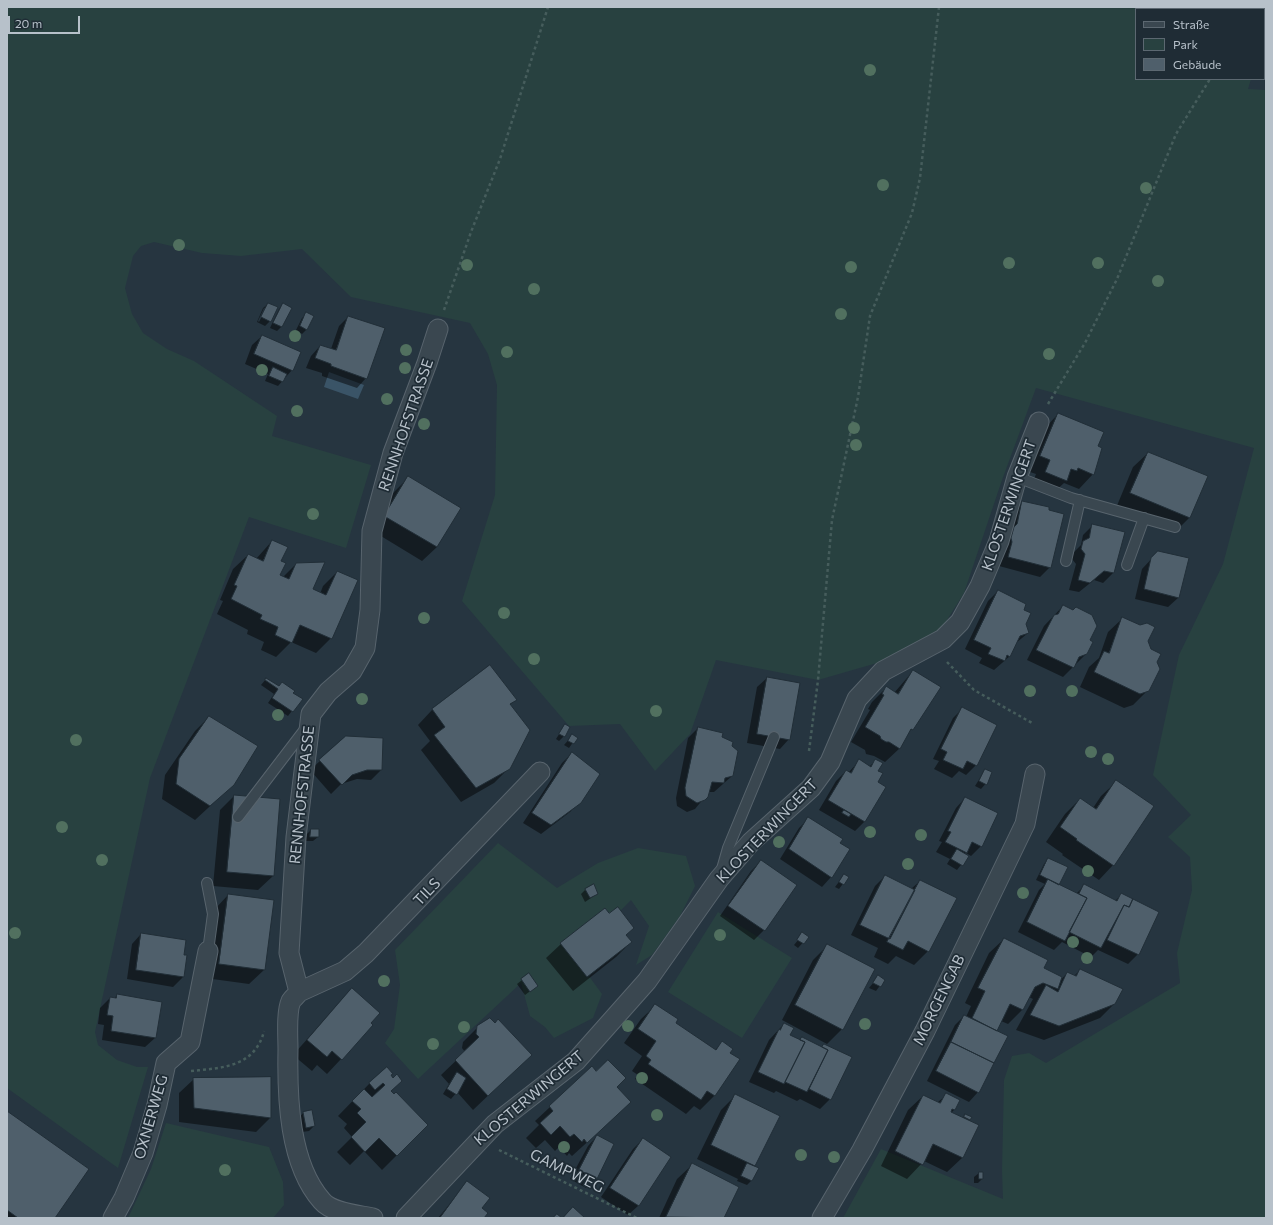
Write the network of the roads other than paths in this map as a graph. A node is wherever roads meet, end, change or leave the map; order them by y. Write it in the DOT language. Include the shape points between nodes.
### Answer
graph roads {
  1 [pos="438,329"];
  2 [pos="1039,422"];
  3 [pos="1017,477"];
  4 [pos="1080,500"];
  5 [pos="1144,518"];
  6 [pos="1175,527"];
  7 [pos="1066,561"];
  8 [pos="1127,565"];
  9 [pos="310,722"];
  10 [pos="774,737"];
  11 [pos="540,772"];
  12 [pos="1035,774"];
  13 [pos="238,817"];
  14 [pos="719,879"];
  15 [pos="207,883"];
  16 [pos="208,951"];
  17 [pos="299,992"];
  18 [pos="113,1218"];
  19 [pos="373,1218"];
  20 [pos="406,1218"];
  21 [pos="822,1218"];
  1 -- 9 [label="street, RENNHOFSTRASSE" via="393,453 372,532 370,610 365,648 352,671 328,692 311,714"];
  2 -- 3 [label="street, KLOSTERWINGERT"];
  3 -- 4 [label="lane"];
  3 -- 14 [label="street, KLOSTERWINGERT" via="999,541 980,586 960,622 943,639 883,671 857,699 830,762 812,788 751,842"];
  4 -- 5 [label="lane"];
  4 -- 7 [label="lane"];
  5 -- 6 [label="lane"];
  5 -- 8 [label="lane"];
  9 -- 13 [label="lane"];
  9 -- 17 [label="street, RENNHOFSTRASSE" via="296,836 289,953"];
  10 -- 14 [label="lane" via="728,848"];
  11 -- 17 [label="street, TILS" via="366,954 346,972"];
  12 -- 21 [label="street, MORGENGAB" via="1022,831 925,1031 862,1150"];
  14 -- 20 [label="street, KLOSTERWINGERT" via="648,981 576,1061 495,1124"];
  15 -- 16 [label="lane" via="214,914"];
  16 -- 18 [label="street, OXNERWEG" via="190,1042 166,1063 143,1153"];
  17 -- 19 [label="street" via="291,1002 288,1022 289,1110 296,1147 307,1178 322,1202 342,1212"];
}
